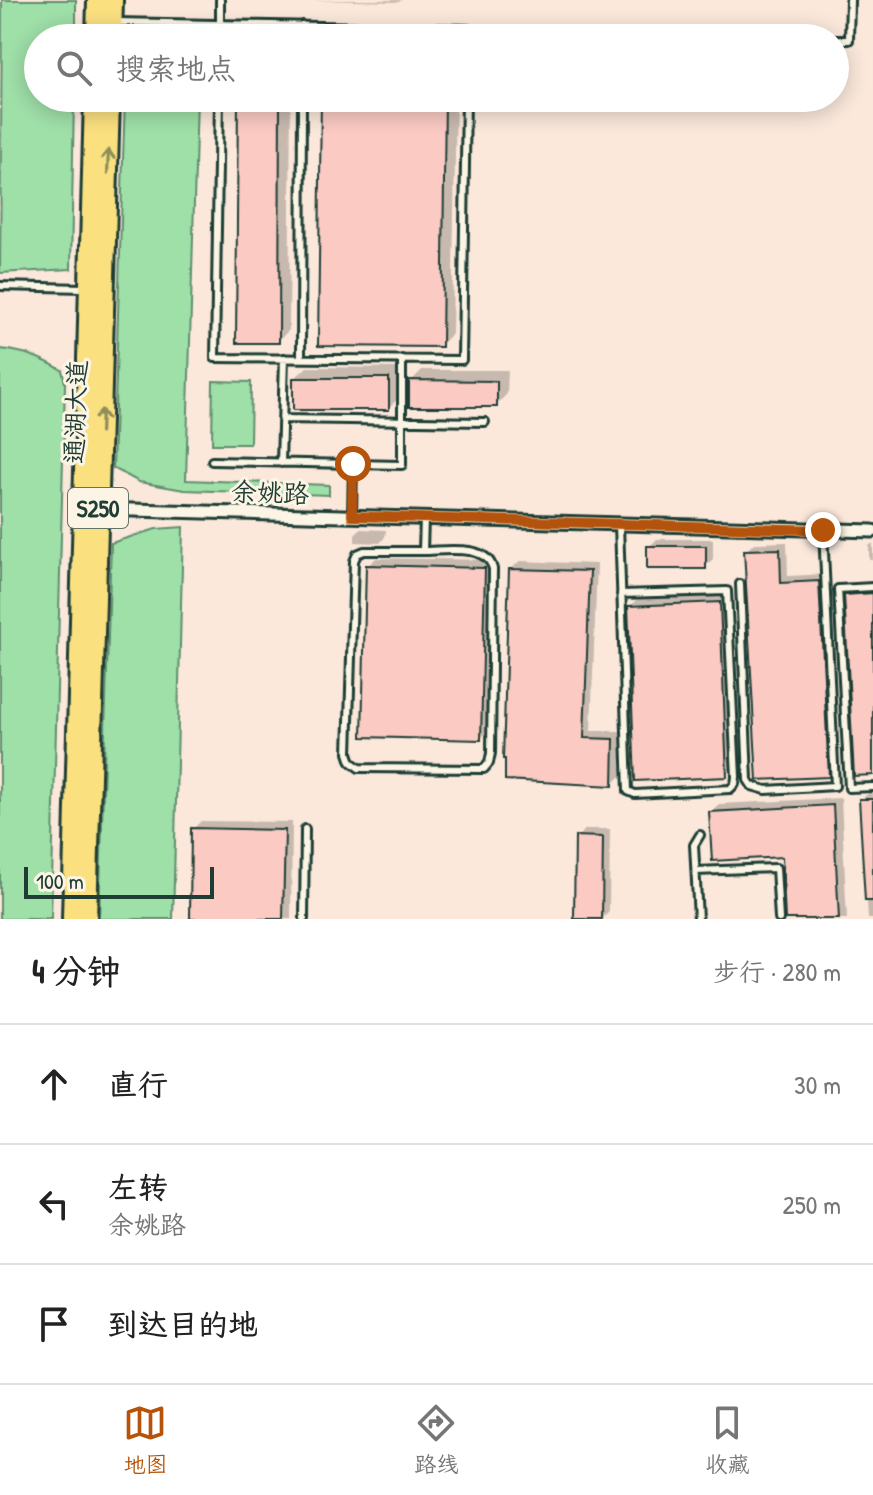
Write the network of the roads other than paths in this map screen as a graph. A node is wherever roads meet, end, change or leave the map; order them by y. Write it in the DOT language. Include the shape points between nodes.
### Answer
graph roads {
  1 [pos="97,0"];
  2 [pos="113,0"];
  3 [pos="220,0"];
  4 [pos="850,0"];
  5 [pos="96,24"];
  6 [pos="112,24"];
  7 [pos="220,24"];
  8 [pos="849,40"];
  9 [pos="94,112"];
  10 [pos="110,112"];
  11 [pos="219,112"];
  12 [pos="302,112"];
  13 [pos="466,112"];
  14 [pos="0,286"];
  15 [pos="89,289"];
  16 [pos="284,358"];
  17 [pos="301,358"];
  18 [pos="402,359"];
  19 [pos="282,419"];
  20 [pos="402,421"];
  21 [pos="485,422"];
  22 [pos="212,461"];
  23 [pos="281,463"];
  24 [pos="353,464"];
  25 [pos="98,509"];
  26 [pos="352,516"];
  27 [pos="424,518"];
  28 [pos="619,524"];
  29 [pos="823,530"];
  30 [pos="873,531"];
  31 [pos="423,551"];
  32 [pos="740,584"];
  33 [pos="873,587"];
  34 [pos="621,594"];
  35 [pos="873,787"];
  36 [pos="305,829"];
  37 [pos="700,835"];
  38 [pos="696,871"];
  39 [pos="72,919"];
  40 [pos="87,919"];
  41 [pos="304,919"];
  42 [pos="698,919"];
  43 [pos="779,919"];
  1 -- 5 [label="main road"];
  2 -- 6 [label="main road"];
  3 -- 7 [label="lane"];
  4 -- 8 [label="lane"];
  9 -- 15 [label="main road, 通湖大道 / S250"];
  25 -- 10 [label="main road, 通湖大道 / S250, one-way"];
  11 -- 16 [label="lane" via="215,358"];
  12 -- 17 [label="lane"];
  13 -- 18 [label="lane" via="462,360"];
  14 -- 15 [label="lane"];
  15 -- 39 [label="main road, 通湖大道 / S250"];
  16 -- 17 [label="lane"];
  16 -- 19 [label="lane"];
  17 -- 18 [label="lane"];
  18 -- 20 [label="lane"];
  19 -- 20 [label="lane"];
  19 -- 23 [label="lane"];
  20 -- 21 [label="lane"];
  20 -- 24 [label="lane" via="402,465"];
  22 -- 23 [label="lane"];
  23 -- 24 [label="lane"];
  24 -- 26 [label="lane"];
  25 -- 26 [label="street, 余姚路"];
  25 -- 40 [label="main road, 通湖大道 / S250"];
  26 -- 27 [label="street, 余姚路"];
  27 -- 28 [label="street, 余姚路"];
  27 -- 31 [label="lane"];
  28 -- 29 [label="street, 余姚路"];
  28 -- 34 [label="lane"];
  29 -- 30 [label="street, 余姚路"];
  29 -- 32 [label="lane" via="835,786 766,790 748,780"];
  31 -- 31 [label="lane" via="364,551 354,561 348,753 359,768 484,769 491,753 491,560 475,552"];
  33 -- 35 [label="lane" via="838,589 849,788"];
  34 -- 34 [label="lane" via="628,791 730,789 736,777 727,591"];
  36 -- 41 [label="lane"];
  37 -- 38 [label="lane" via="694,845"];
  38 -- 42 [label="lane"];
  38 -- 43 [label="lane" via="776,868"];
}
